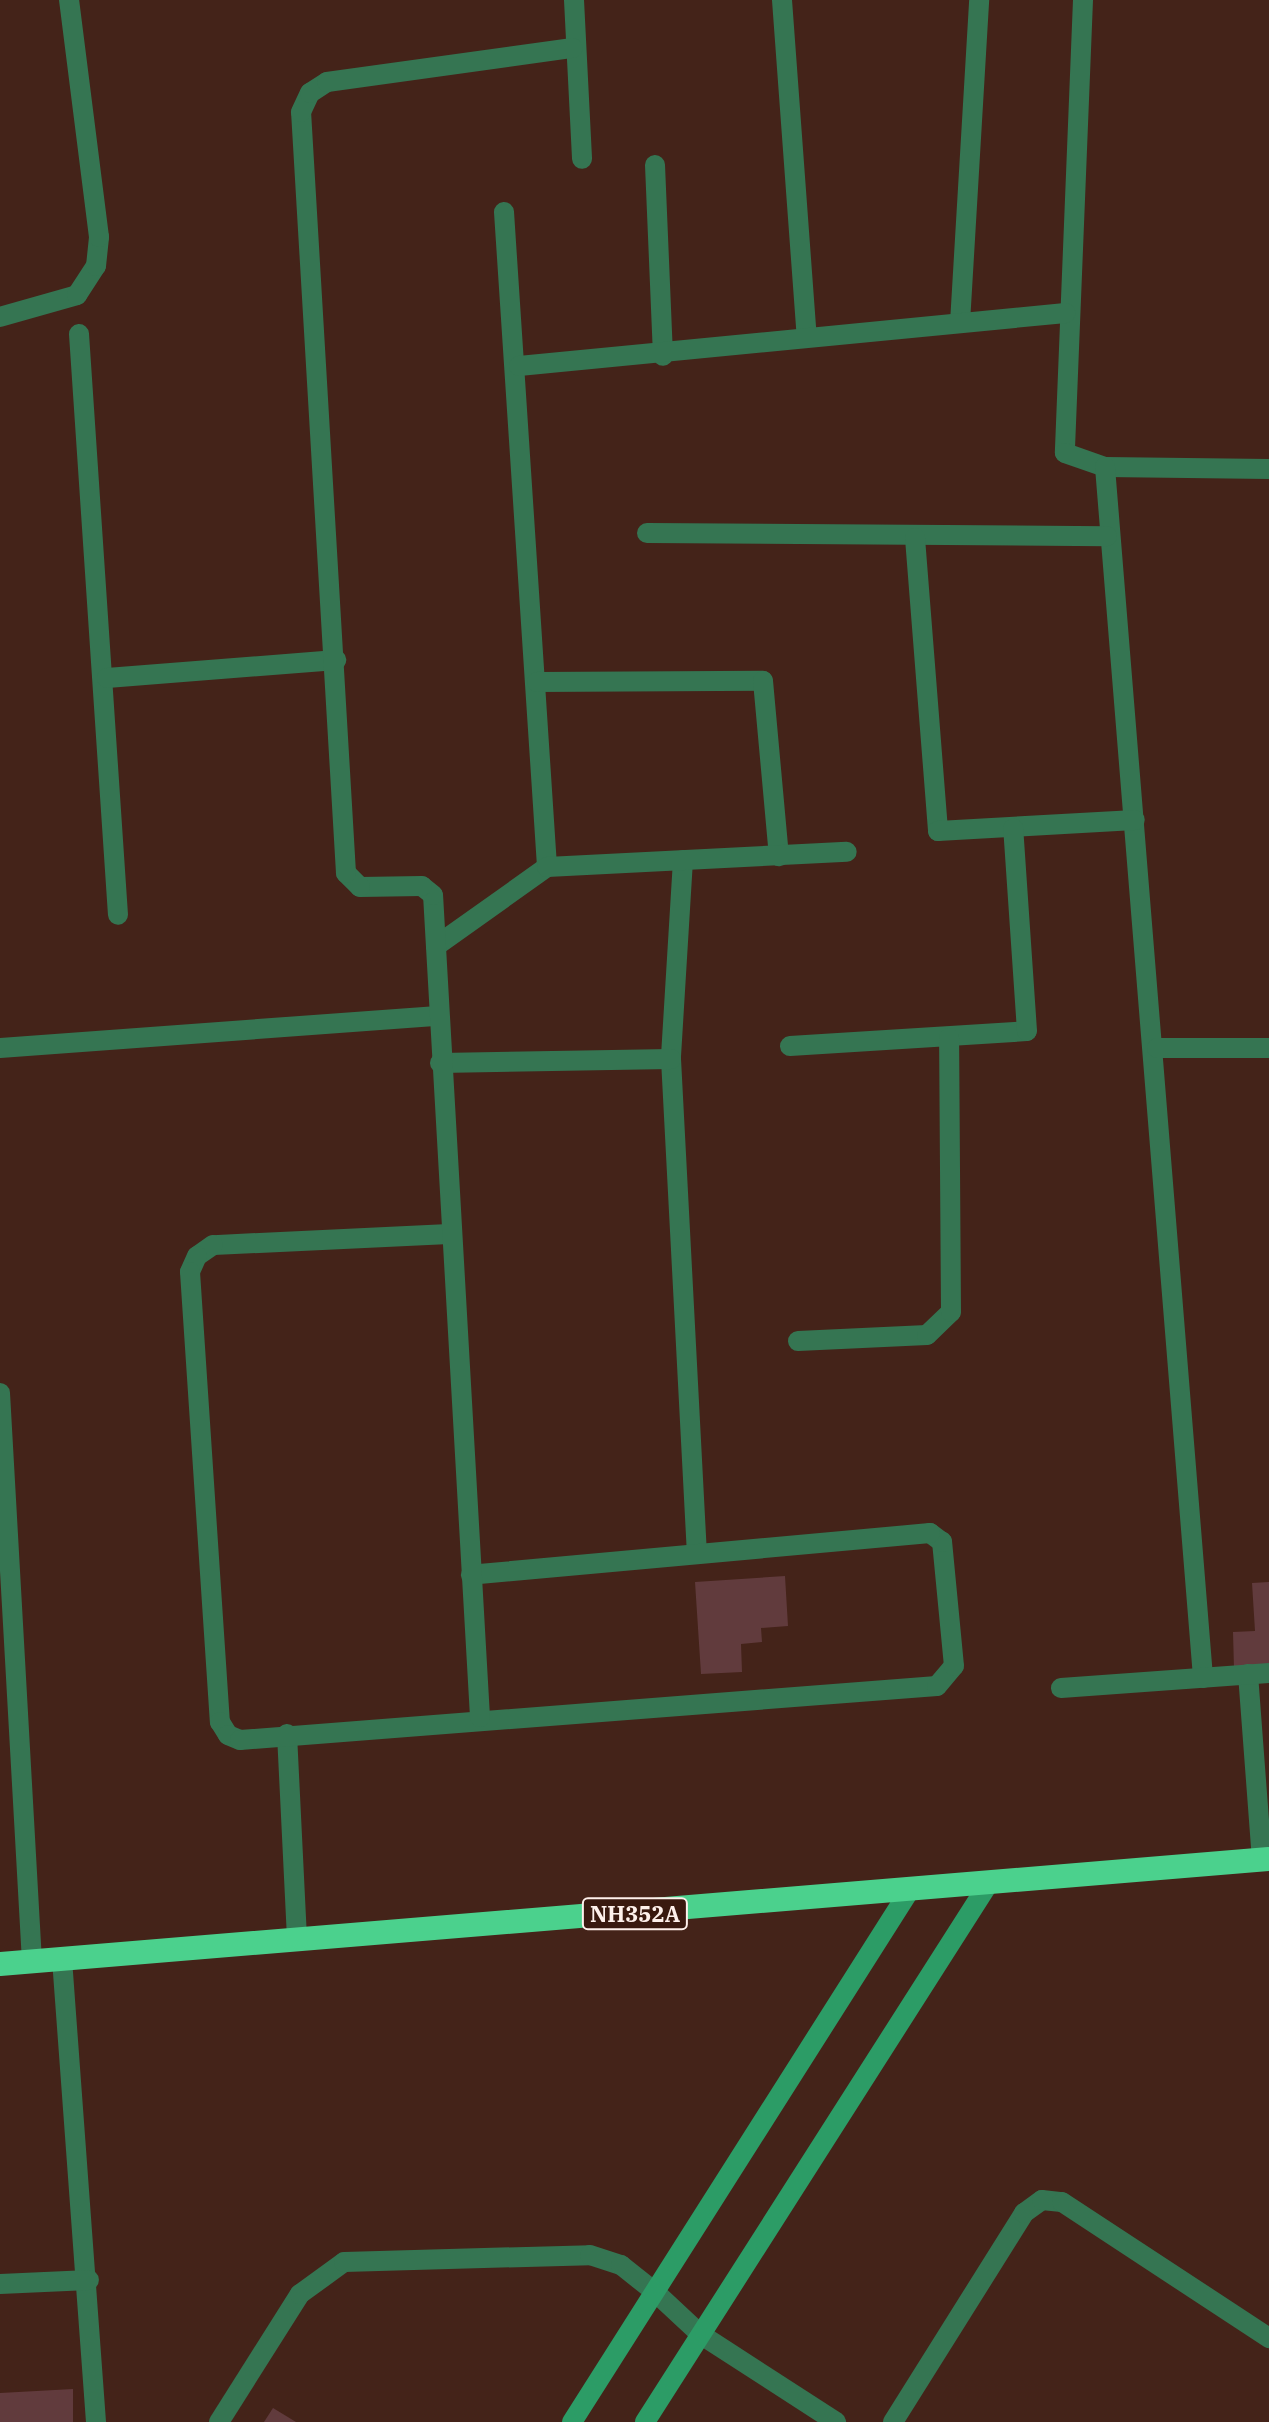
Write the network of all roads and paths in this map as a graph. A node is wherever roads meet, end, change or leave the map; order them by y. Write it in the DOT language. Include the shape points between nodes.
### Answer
graph roads {
  1 [pos="69,0"];
  2 [pos="574,0"];
  3 [pos="782,0"];
  4 [pos="979,0"];
  5 [pos="1083,0"];
  6 [pos="573,48"];
  7 [pos="582,159"];
  8 [pos="655,165"];
  9 [pos="504,212"];
  10 [pos="1065,313"];
  11 [pos="0,317"];
  12 [pos="960,323"];
  13 [pos="79,334"];
  14 [pos="807,337"];
  15 [pos="663,356"];
  16 [pos="519,366"];
  17 [pos="1105,467"];
  18 [pos="1269,469"];
  19 [pos="647,533"];
  20 [pos="1107,536"];
  21 [pos="915,538"];
  22 [pos="336,660"];
  23 [pos="107,678"];
  24 [pos="537,682"];
  25 [pos="1135,820"];
  26 [pos="1013,828"];
  27 [pos="847,852"];
  28 [pos="779,856"];
  29 [pos="683,860"];
  30 [pos="547,867"];
  31 [pos="118,915"];
  32 [pos="436,946"];
  33 [pos="438,1016"];
  34 [pos="949,1038"];
  35 [pos="790,1046"];
  36 [pos="0,1048"];
  37 [pos="1157,1048"];
  38 [pos="1269,1048"];
  39 [pos="671,1059"];
  40 [pos="440,1063"];
  41 [pos="449,1234"];
  42 [pos="798,1341"];
  43 [pos="0,1393"];
  44 [pos="697,1552"];
  45 [pos="471,1575"];
  46 [pos="1269,1673"];
  47 [pos="1248,1674"];
  48 [pos="1203,1678"];
  49 [pos="1061,1688"];
  50 [pos="480,1717"];
  51 [pos="287,1734"];
  52 [pos="1266,1859"];
  53 [pos="987,1886"];
  54 [pos="908,1893"];
  55 [pos="297,1941"];
  56 [pos="62,1959"];
  57 [pos="32,1962"];
  58 [pos="0,1964"];
  59 [pos="89,2280"];
  60 [pos="0,2284"];
  61 [pos="655,2292"];
  62 [pos="700,2334"];
  63 [pos="1269,2338"];
  64 [pos="96,2422"];
  65 [pos="219,2422"];
  66 [pos="572,2422"];
  67 [pos="645,2422"];
  68 [pos="836,2422"];
  69 [pos="893,2422"];
  1 -- 11 [label="street" via="99,237 96,266 77,295"];
  2 -- 6 [label="street"];
  3 -- 14 [label="street"];
  4 -- 12 [label="street"];
  5 -- 10 [label="street"];
  6 -- 7 [label="street"];
  6 -- 22 [label="street" via="327,82 310,93 301,112"];
  8 -- 15 [label="street"];
  9 -- 16 [label="street"];
  10 -- 12 [label="street"];
  10 -- 17 [label="street" via="1061,440 1077,460"];
  12 -- 14 [label="street"];
  13 -- 23 [label="street"];
  14 -- 15 [label="street"];
  15 -- 16 [label="street"];
  16 -- 24 [label="street"];
  17 -- 18 [label="street"];
  17 -- 20 [label="street"];
  19 -- 21 [label="street"];
  20 -- 21 [label="street"];
  20 -- 25 [label="street"];
  21 -- 26 [label="street" via="933,824 945,834"];
  22 -- 23 [label="street"];
  22 -- 32 [label="street" via="346,873 360,887 429,890"];
  23 -- 31 [label="street"];
  24 -- 28 [label="street" via="763,681"];
  24 -- 30 [label="street"];
  25 -- 26 [label="street"];
  25 -- 37 [label="street"];
  26 -- 34 [label="street" via="1030,1026 1021,1035"];
  27 -- 28 [label="street"];
  28 -- 29 [label="street"];
  29 -- 30 [label="street"];
  29 -- 39 [label="street"];
  30 -- 32 [label="street"];
  32 -- 33 [label="street"];
  33 -- 36 [label="street"];
  33 -- 40 [label="street"];
  34 -- 35 [label="street"];
  34 -- 42 [label="street" via="951,1312 927,1335"];
  37 -- 38 [label="street"];
  37 -- 48 [label="street"];
  39 -- 40 [label="street"];
  39 -- 44 [label="street"];
  40 -- 41 [label="street"];
  41 -- 45 [label="street"];
  41 -- 51 [label="street" via="213,1245 190,1272 220,1722 240,1740"];
  43 -- 57 [label="street"];
  44 -- 45 [label="street"];
  44 -- 50 [label="street" via="937,1536 954,1666 949,1679 937,1686"];
  45 -- 50 [label="street"];
  46 -- 47 [label="street"];
  47 -- 48 [label="street"];
  47 -- 52 [label="street"];
  48 -- 49 [label="street"];
  50 -- 51 [label="street"];
  51 -- 55 [label="street"];
  52 -- 53 [label="highway, NH352A"];
  53 -- 54 [label="highway, NH352A"];
  53 -- 62 [label="street"];
  54 -- 55 [label="highway, NH352A"];
  54 -- 61 [label="street"];
  55 -- 56 [label="highway, NH352A"];
  56 -- 57 [label="highway, NH352A"];
  56 -- 59 [label="street"];
  57 -- 58 [label="highway, NH352A"];
  59 -- 60 [label="street"];
  59 -- 64 [label="street"];
  61 -- 62 [label="street"];
  61 -- 65 [label="street" via="621,2265 590,2255 344,2262 300,2294"];
  61 -- 66 [label="street"];
  62 -- 67 [label="street"];
  62 -- 68 [label="street"];
  63 -- 69 [label="street" via="1062,2202 1042,2200 1024,2213"];
}
